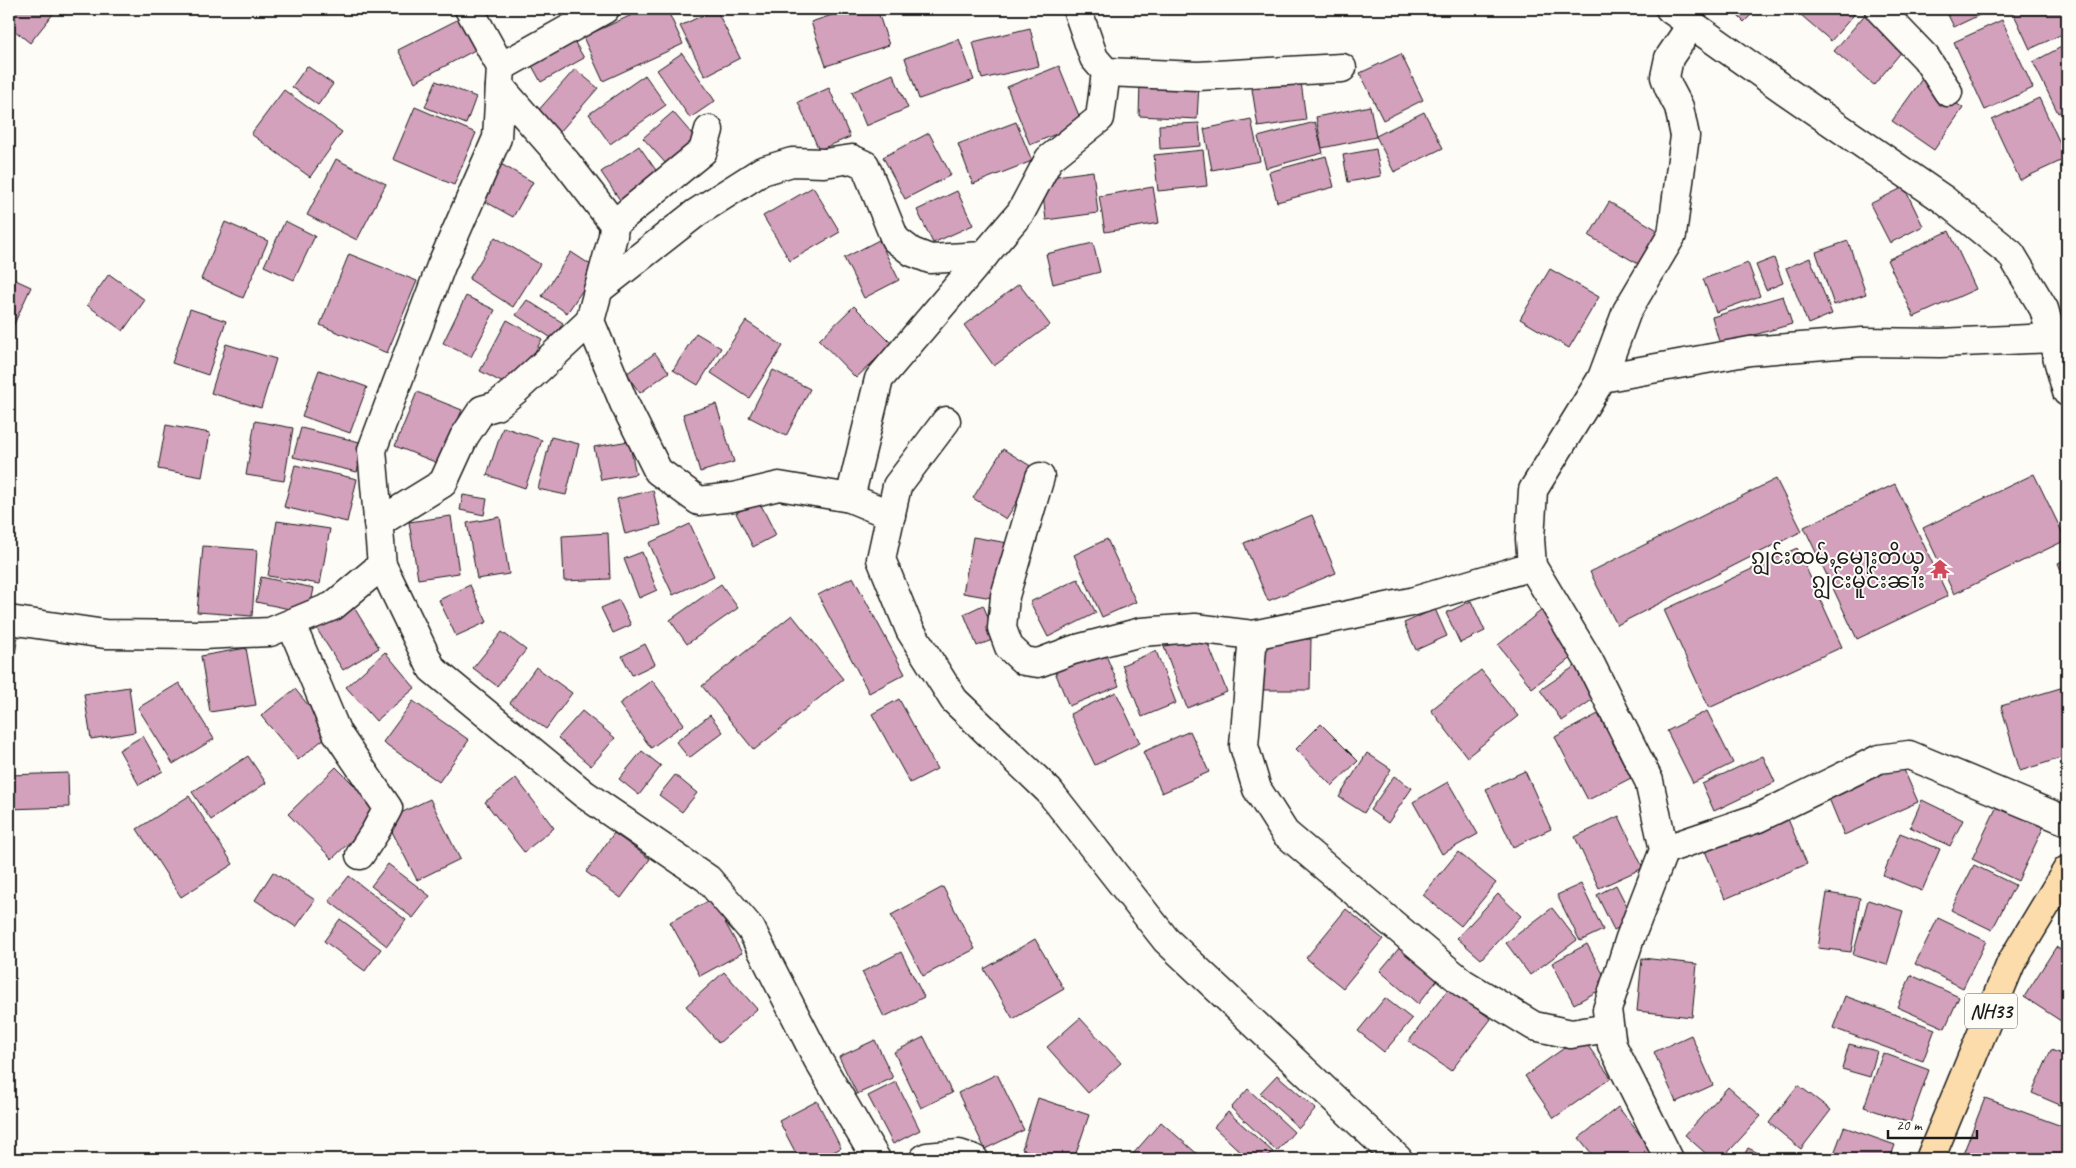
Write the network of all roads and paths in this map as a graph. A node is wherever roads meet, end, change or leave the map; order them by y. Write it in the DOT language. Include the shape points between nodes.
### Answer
graph roads {
  1 [pos="470,9"];
  2 [pos="605,9"];
  3 [pos="1076,9"];
  4 [pos="1879,9"];
  5 [pos="1681,16"];
  6 [pos="1342,68"];
  7 [pos="1106,72"];
  8 [pos="501,77"];
  9 [pos="1948,92"];
  10 [pos="709,130"];
  11 [pos="614,224"];
  12 [pos="984,256"];
  13 [pos="598,290"];
  14 [pos="590,321"];
  15 [pos="2052,338"];
  16 [pos="1602,378"];
  17 [pos="2067,392"];
  18 [pos="946,421"];
  19 [pos="1040,478"];
  20 [pos="850,498"];
  21 [pos="891,515"];
  22 [pos="378,523"];
  23 [pos="382,565"];
  24 [pos="1532,566"];
  25 [pos="9,620"];
  26 [pos="291,624"];
  27 [pos="1253,635"];
  28 [pos="2067,821"];
  29 [pos="1664,850"];
  30 [pos="360,855"];
  31 [pos="2067,870"];
  32 [pos="1609,1028"];
  33 [pos="876,1159"];
  34 [pos="924,1159"];
  35 [pos="974,1159"];
  36 [pos="1398,1159"];
  37 [pos="1669,1159"];
  38 [pos="1930,1159"];
  1 -- 8 [label="street"];
  2 -- 8 [label="street"];
  3 -- 7 [label="street" via="1094,58"];
  4 -- 9 [label="street" via="1926,58"];
  5 -- 15 [label="street" via="1943,199 2011,254 2044,309"];
  5 -- 16 [label="street" via="1665,77 1679,107 1685,136 1672,235 1628,311"];
  6 -- 7 [label="street" via="1198,76"];
  7 -- 12 [label="street" via="1100,118 1049,160 1021,212"];
  8 -- 11 [label="street"];
  8 -- 22 [label="street" via="497,138 441,266 372,450"];
  10 -- 11 [label="street" via="703,151"];
  11 -- 13 [label="street"];
  12 -- 13 [label="street" via="930,259 895,240 865,165 852,159 824,163 792,162 762,171 696,213"];
  12 -- 20 [label="street" via="878,379"];
  13 -- 14 [label="street"];
  14 -- 20 [label="street" via="624,403 658,471 698,502 779,486"];
  14 -- 22 [label="street" via="517,389 496,406 482,410 464,437 444,483"];
  15 -- 16 [label="street" via="1940,343 1863,342 1750,351"];
  15 -- 17 [label="street"];
  16 -- 24 [label="street" via="1533,490"];
  18 -- 21 [label="street" via="897,486"];
  19 -- 27 [label="street" via="1003,612 1002,628 1009,647 1024,661 1038,663 1072,650 1141,632 1195,628"];
  20 -- 21 [label="street"];
  21 -- 36 [label="street" via="881,560 910,630 954,700 1049,791 1166,940"];
  22 -- 23 [label="street"];
  23 -- 26 [label="street" via="333,606"];
  23 -- 33 [label="street" via="432,669 584,794 708,879 751,929 818,1060"];
  24 -- 27 [label="street" via="1411,602"];
  24 -- 29 [label="street" via="1589,661 1649,781"];
  25 -- 26 [label="street" via="105,634 270,632"];
  26 -- 30 [label="street" via="337,733 388,808"];
  27 -- 32 [label="street" via="1244,746 1257,789 1285,833 1463,983 1534,1026 1572,1034"];
  28 -- 29 [label="street" via="1909,756 1879,759 1758,818"];
  29 -- 32 [label="street" via="1612,992 1607,1010"];
  31 -- 38 [label="highway, NH33" via="2011,963"];
  32 -- 37 [label="street" via="1612,1045"];
  34 -- 35 [label="street" via="958,1154"];
}
